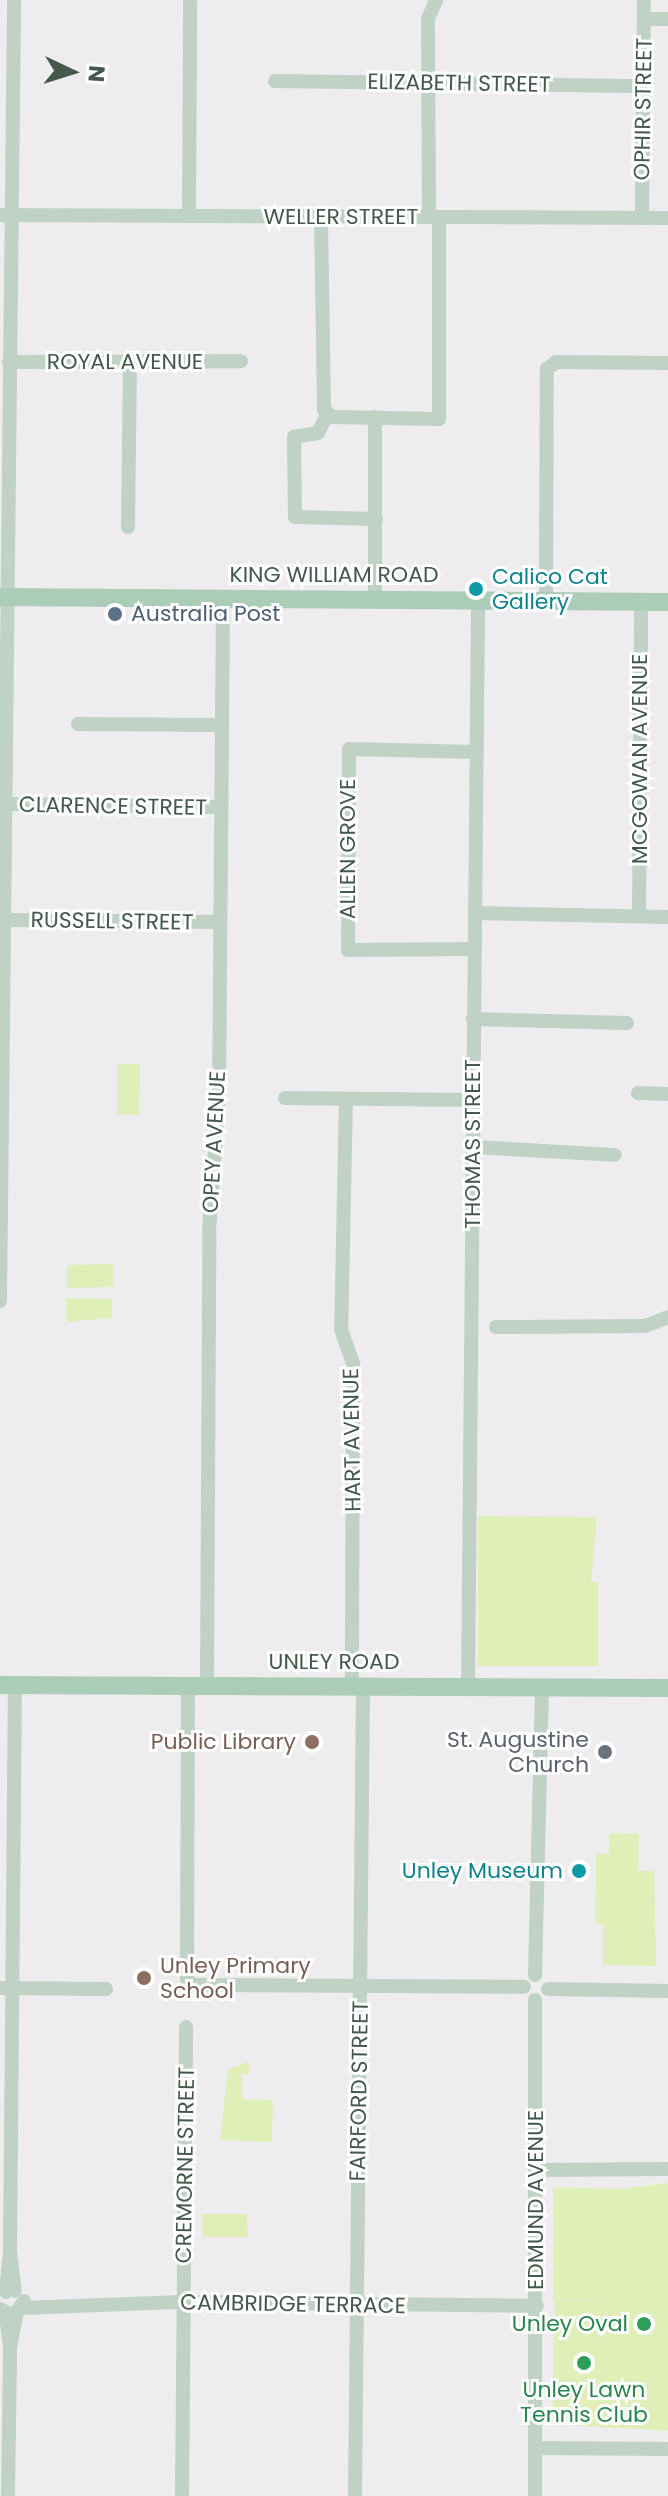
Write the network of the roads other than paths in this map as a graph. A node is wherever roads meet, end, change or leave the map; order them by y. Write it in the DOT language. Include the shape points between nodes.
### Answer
graph roads {
  1 [pos="14,0"];
  2 [pos="190,0"];
  3 [pos="436,0"];
  4 [pos="644,0"];
  5 [pos="644,19"];
  6 [pos="668,19"];
  7 [pos="275,81"];
  8 [pos="429,83"];
  9 [pos="643,86"];
  10 [pos="6,216"];
  11 [pos="189,216"];
  12 [pos="321,217"];
  13 [pos="434,217"];
  14 [pos="642,218"];
  15 [pos="668,218"];
  16 [pos="6,360"];
  17 [pos="241,361"];
  18 [pos="130,362"];
  19 [pos="668,363"];
  20 [pos="327,415"];
  21 [pos="375,417"];
  22 [pos="4,476"];
  23 [pos="376,519"];
  24 [pos="128,527"];
  25 [pos="4,597"];
  26 [pos="223,598"];
  27 [pos="375,600"];
  28 [pos="478,600"];
  29 [pos="546,601"];
  30 [pos="641,602"];
  31 [pos="668,602"];
  32 [pos="78,724"];
  33 [pos="222,725"];
  34 [pos="3,732"];
  35 [pos="476,752"];
  36 [pos="221,807"];
  37 [pos="4,809"];
  38 [pos="2,885"];
  39 [pos="475,913"];
  40 [pos="639,916"];
  41 [pos="668,917"];
  42 [pos="4,920"];
  43 [pos="220,922"];
  44 [pos="473,949"];
  45 [pos="2,988"];
  46 [pos="473,1019"];
  47 [pos="627,1023"];
  48 [pos="638,1093"];
  49 [pos="668,1094"];
  50 [pos="285,1098"];
  51 [pos="346,1099"];
  52 [pos="474,1100"];
  53 [pos="474,1147"];
  54 [pos="615,1155"];
  55 [pos="1,1193"];
  56 [pos="0,1301"];
  57 [pos="668,1317"];
  58 [pos="496,1327"];
  59 [pos="7,1685"];
  60 [pos="197,1685"];
  61 [pos="358,1686"];
  62 [pos="468,1687"];
  63 [pos="542,1687"];
  64 [pos="668,1688"];
  65 [pos="535,1975"];
  66 [pos="360,1986"];
  67 [pos="524,1987"];
  68 [pos="5,1988"];
  69 [pos="106,1989"];
  70 [pos="548,1989"];
  71 [pos="668,1991"];
  72 [pos="535,2000"];
  73 [pos="186,2027"];
  74 [pos="668,2169"];
  75 [pos="537,2170"];
  76 [pos="183,2302"];
  77 [pos="11,2303"];
  78 [pos="357,2304"];
  79 [pos="537,2306"];
  80 [pos="535,2448"];
  81 [pos="668,2449"];
  82 [pos="8,2496"];
  83 [pos="182,2496"];
  84 [pos="355,2496"];
  85 [pos="535,2496"];
  1 -- 10 [label="street"];
  2 -- 11 [label="street"];
  3 -- 8 [label="street" via="428,19"];
  4 -- 5 [label="street, OPHIR STREET"];
  5 -- 6 [label="street"];
  5 -- 9 [label="street, OPHIR STREET"];
  7 -- 8 [label="street, ELIZABETH STREET"];
  8 -- 9 [label="street, ELIZABETH STREET"];
  8 -- 13 [label="street"];
  9 -- 14 [label="street, OPHIR STREET"];
  10 -- 11 [label="street, WELLER STREET"];
  10 -- 16 [label="street"];
  11 -- 12 [label="street, WELLER STREET"];
  12 -- 13 [label="street, WELLER STREET"];
  12 -- 20 [label="street"];
  13 -- 14 [label="street, WELLER STREET"];
  13 -- 21 [label="street" via="439,419"];
  14 -- 15 [label="street, WELLER STREET"];
  16 -- 18 [label="street, ROYAL AVENUE"];
  16 -- 22 [label="street"];
  17 -- 18 [label="street, ROYAL AVENUE"];
  18 -- 24 [label="street"];
  19 -- 29 [label="street" via="550,364"];
  20 -- 21 [label="street"];
  20 -- 23 [label="street" via="318,433 294,437 295,517"];
  21 -- 23 [label="street"];
  22 -- 25 [label="street"];
  23 -- 27 [label="street"];
  25 -- 26 [label="main road, KING WILLIAM ROAD"];
  25 -- 34 [label="street"];
  26 -- 27 [label="main road, KING WILLIAM ROAD"];
  26 -- 33 [label="street, OPEY AVENUE"];
  27 -- 28 [label="main road, KING WILLIAM ROAD"];
  28 -- 29 [label="main road, KING WILLIAM ROAD"];
  28 -- 35 [label="street, THOMAS STREET"];
  29 -- 30 [label="main road, KING WILLIAM ROAD"];
  30 -- 31 [label="main road, KING WILLIAM ROAD"];
  30 -- 40 [label="street, MCGOWAN AVENUE"];
  32 -- 33 [label="street"];
  33 -- 36 [label="street, OPEY AVENUE"];
  34 -- 37 [label="street"];
  35 -- 39 [label="street, THOMAS STREET"];
  35 -- 44 [label="street, ALLEN GROVE" via="349,749 348,950"];
  36 -- 37 [label="street, CLARENCE STREET"];
  36 -- 43 [label="street, OPEY AVENUE"];
  37 -- 38 [label="street"];
  38 -- 42 [label="street"];
  39 -- 40 [label="street"];
  39 -- 44 [label="street, THOMAS STREET"];
  40 -- 41 [label="street"];
  42 -- 43 [label="street, RUSSELL STREET"];
  42 -- 45 [label="street"];
  43 -- 60 [label="street, OPEY AVENUE" via="219,1098 209,1230"];
  44 -- 46 [label="street, THOMAS STREET"];
  45 -- 55 [label="street"];
  46 -- 47 [label="street"];
  46 -- 52 [label="street, THOMAS STREET"];
  48 -- 49 [label="street"];
  50 -- 51 [label="street"];
  51 -- 52 [label="street"];
  51 -- 61 [label="street, HART AVENUE" via="341,1329 353,1363"];
  52 -- 53 [label="street, THOMAS STREET"];
  53 -- 54 [label="street"];
  53 -- 62 [label="street, THOMAS STREET"];
  55 -- 56 [label="street"];
  57 -- 58 [label="street" via="645,1326"];
  59 -- 60 [label="main road, UNLEY ROAD"];
  59 -- 68 [label="street"];
  60 -- 61 [label="main road, UNLEY ROAD"];
  60 -- 66 [label="street" via="185,1968 194,1985"];
  61 -- 62 [label="main road, UNLEY ROAD"];
  61 -- 66 [label="street, FAIRFORD STREET"];
  62 -- 63 [label="main road, UNLEY ROAD"];
  63 -- 64 [label="main road, UNLEY ROAD"];
  63 -- 65 [label="street"];
  65 -- 67 [label="street"];
  65 -- 70 [label="street" via="546,1980"];
  66 -- 67 [label="street"];
  66 -- 78 [label="street, FAIRFORD STREET"];
  67 -- 72 [label="street"];
  68 -- 69 [label="street"];
  68 -- 77 [label="street"];
  70 -- 71 [label="street"];
  70 -- 72 [label="street"];
  72 -- 75 [label="street, EDMUND AVENUE"];
  73 -- 76 [label="street, CREMORNE STREET"];
  74 -- 75 [label="street"];
  75 -- 79 [label="street, EDMUND AVENUE"];
  76 -- 77 [label="street, CAMBRIDGE TERRACE"];
  76 -- 78 [label="street, CAMBRIDGE TERRACE"];
  76 -- 83 [label="street, CREMORNE STREET"];
  77 -- 82 [label="street"];
  78 -- 79 [label="street, CAMBRIDGE TERRACE"];
  78 -- 84 [label="street, FAIRFORD STREET"];
  79 -- 80 [label="street, EDMUND AVENUE"];
  80 -- 81 [label="street"];
  80 -- 85 [label="street, EDMUND AVENUE"];
}
